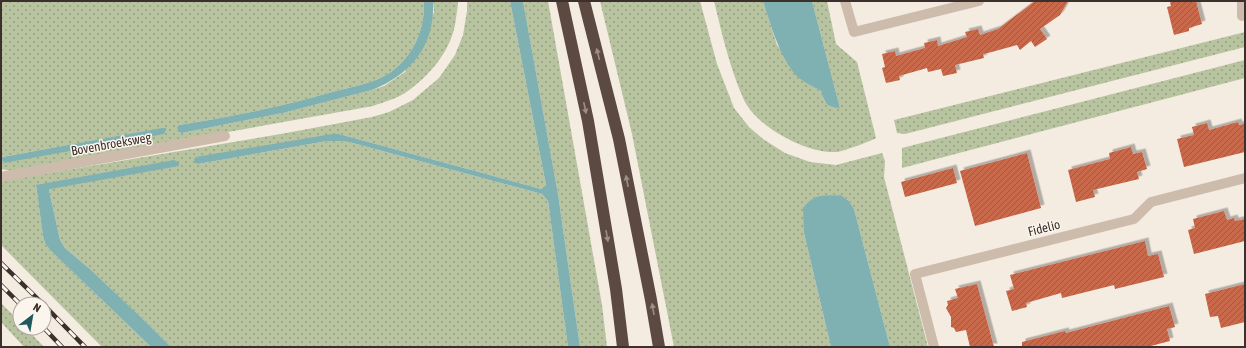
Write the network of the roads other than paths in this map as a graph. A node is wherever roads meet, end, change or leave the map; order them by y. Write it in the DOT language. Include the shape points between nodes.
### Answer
graph roads {
  1 [pos="562,1"];
  2 [pos="584,1"];
  3 [pos="845,1"];
  4 [pos="979,1"];
  5 [pos="1242,1"];
  6 [pos="1242,16"];
  7 [pos="225,136"];
  8 [pos="1,177"];
  9 [pos="1245,178"];
  10 [pos="623,347"];
  11 [pos="659,347"];
  12 [pos="934,347"];
  1 -- 10 [label="highway, one-way" via="588,121 615,281"];
  11 -- 2 [label="highway, one-way" via="619,139"];
  3 -- 4 [label="street" via="854,32"];
  5 -- 6 [label="street"];
  7 -- 8 [label="street, Bovenbroeksweg"];
  9 -- 12 [label="street, Fidelio" via="1152,202 1134,219 915,274"];
}
